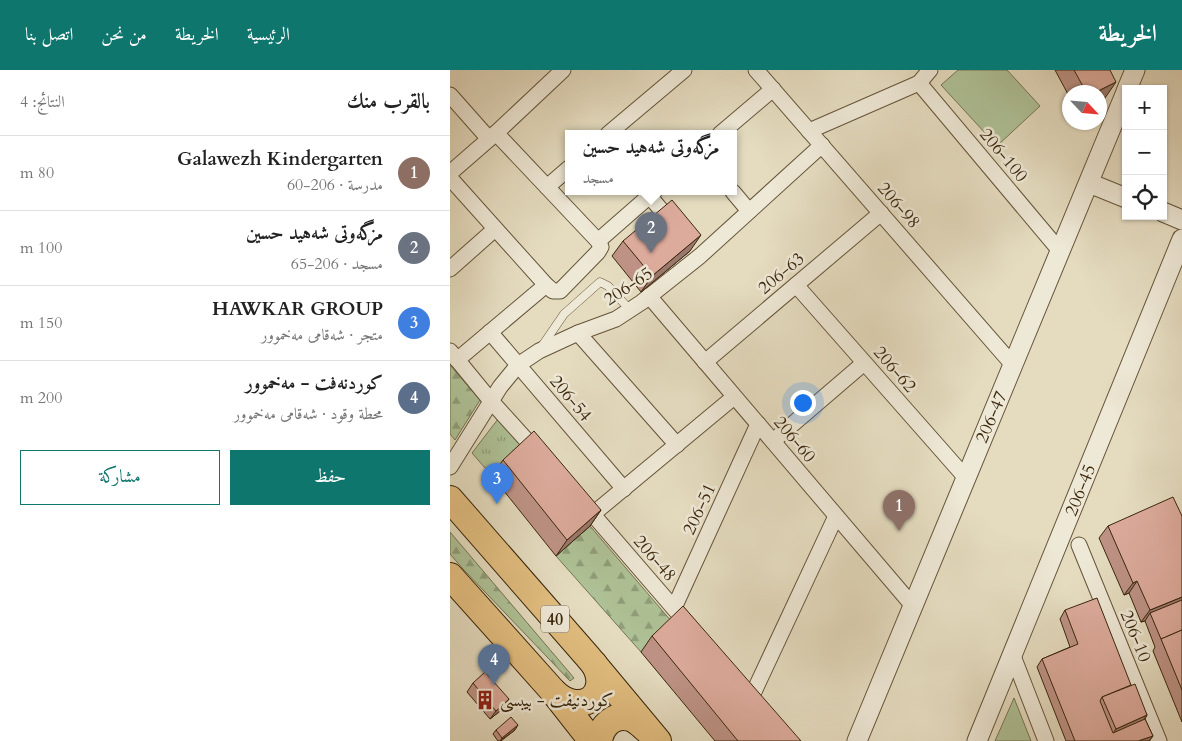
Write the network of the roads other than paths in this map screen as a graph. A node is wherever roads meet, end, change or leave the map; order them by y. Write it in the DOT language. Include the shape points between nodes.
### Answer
graph roads {
  1 [pos="563,70"];
  2 [pos="684,70"];
  3 [pos="756,70"];
  4 [pos="930,70"];
  5 [pos="1135,70"];
  6 [pos="919,83"];
  7 [pos="1129,85"];
  8 [pos="773,89"];
  9 [pos="450,96"];
  10 [pos="1122,102"];
  11 [pos="613,130"];
  12 [pos="725,130"];
  13 [pos="809,130"];
  14 [pos="493,136"];
  15 [pos="822,145"];
  16 [pos="565,171"];
  17 [pos="450,172"];
  18 [pos="450,178"];
  19 [pos="1089,183"];
  20 [pos="547,186"];
  21 [pos="648,195"];
  22 [pos="652,195"];
  23 [pos="736,195"];
  24 [pos="1122,196"];
  25 [pos="749,211"];
  26 [pos="881,213"];
  27 [pos="1167,214"];
  28 [pos="1182,220"];
  29 [pos="495,228"];
  30 [pos="681,233"];
  31 [pos="1182,239"];
  32 [pos="598,246"];
  33 [pos="1060,251"];
  34 [pos="450,269"];
  35 [pos="546,285"];
  36 [pos="796,285"];
  37 [pos="649,296"];
  38 [pos="630,310"];
  39 [pos="490,332"];
  40 [pos="578,332"];
  41 [pos="539,351"];
  42 [pos="454,356"];
  43 [pos="705,362"];
  44 [pos="864,363"];
  45 [pos="518,365"];
  46 [pos="1013,365"];
  47 [pos="734,397"];
  48 [pos="491,401"];
  49 [pos="758,424"];
  50 [pos="772,441"];
  51 [pos="677,445"];
  52 [pos="549,465"];
  53 [pos="450,467"];
  54 [pos="966,478"];
  55 [pos="624,489"];
  56 [pos="574,493"];
  57 [pos="450,499"];
  58 [pos="593,514"];
  59 [pos="836,516"];
  60 [pos="1079,545"];
  61 [pos="450,576"];
  62 [pos="913,606"];
  63 [pos="674,608"];
  64 [pos="700,638"];
  65 [pos="1013,656"];
  66 [pos="594,664"];
  67 [pos="738,683"];
  68 [pos="552,690"];
  69 [pos="751,698"];
  70 [pos="763,713"];
  71 [pos="657,740"];
  72 [pos="592,741"];
  73 [pos="599,741"];
  74 [pos="857,741"];
  75 [pos="977,741"];
  76 [pos="1046,741"];
  77 [pos="1159,741"];
  1 -- 14 [label="street"];
  2 -- 11 [label="street"];
  3 -- 8 [label="street, 206-98"];
  4 -- 6 [label="street"];
  5 -- 7 [label="street"];
  6 -- 13 [label="street"];
  6 -- 33 [label="street, 206-100"];
  8 -- 12 [label="street"];
  8 -- 13 [label="street, 206-98"];
  9 -- 14 [label="street"];
  10 -- 19 [label="street, 206-47"];
  13 -- 15 [label="street, 206-98"];
  14 -- 17 [label="street"];
  14 -- 20 [label="street"];
  15 -- 25 [label="street, 206-65"];
  15 -- 26 [label="street, 206-98"];
  16 -- 20 [label="street"];
  18 -- 29 [label="street"];
  19 -- 24 [label="street"];
  19 -- 33 [label="street, 206-47"];
  20 -- 32 [label="street"];
  21 -- 32 [label="street"];
  22 -- 30 [label="street"];
  23 -- 25 [label="street"];
  25 -- 37 [label="street, 206-65" via="696,252"];
  26 -- 36 [label="street, 206-63"];
  26 -- 46 [label="street, 206-98"];
  27 -- 28 [label="street"];
  29 -- 34 [label="street"];
  29 -- 35 [label="street"];
  31 -- 65 [label="street, 206-45"];
  32 -- 35 [label="street" via="560,291 552,291"];
  33 -- 46 [label="street, 206-47"];
  35 -- 39 [label="street"];
  36 -- 43 [label="street, 206-63"];
  36 -- 44 [label="street, 206-62"];
  37 -- 38 [label="street, 206-65"];
  37 -- 43 [label="street, 206-60"];
  38 -- 40 [label="street, 206-65" via="616,319"];
  38 -- 41 [label="lane" via="608,286 600,282 564,314"];
  39 -- 42 [label="street"];
  39 -- 45 [label="street, 206-54"];
  40 -- 41 [label="street, 206-65"];
  40 -- 51 [label="street"];
  41 -- 45 [label="street, 206-65"];
  42 -- 48 [label="street"];
  43 -- 47 [label="street, 206-60"];
  44 -- 50 [label="street"];
  44 -- 54 [label="street, 206-62"];
  45 -- 48 [label="street, 206-65"];
  45 -- 55 [label="street, 206-54"];
  46 -- 54 [label="street, 206-47"];
  47 -- 49 [label="street, 206-60"];
  47 -- 51 [label="street"];
  48 -- 52 [label="street"];
  48 -- 53 [label="street, 206-65"];
  49 -- 50 [label="street, 206-60"];
  49 -- 63 [label="street, 206-51"];
  50 -- 59 [label="street, 206-60"];
  51 -- 55 [label="street"];
  54 -- 62 [label="street, 206-47"];
  55 -- 58 [label="street"];
  56 -- 58 [label="street, 206-48"];
  57 -- 66 [label="highway, 40"];
  58 -- 63 [label="street, 206-48"];
  59 -- 62 [label="street, 206-60"];
  59 -- 69 [label="street"];
  60 -- 77 [label="street, 206-10"];
  61 -- 68 [label="highway"];
  62 -- 74 [label="street, 206-47"];
  63 -- 64 [label="street, 206-48"];
  65 -- 75 [label="street, 206-45"];
  65 -- 76 [label="street"];
  66 -- 68 [label="highway" via="599,682 596,693 588,701 570,703"];
  66 -- 71 [label="highway, 40"];
  67 -- 69 [label="street"];
  68 -- 72 [label="highway"];
  69 -- 70 [label="street"];
  71 -- 73 [label="highway" via="636,721 622,717 605,725"];
}
